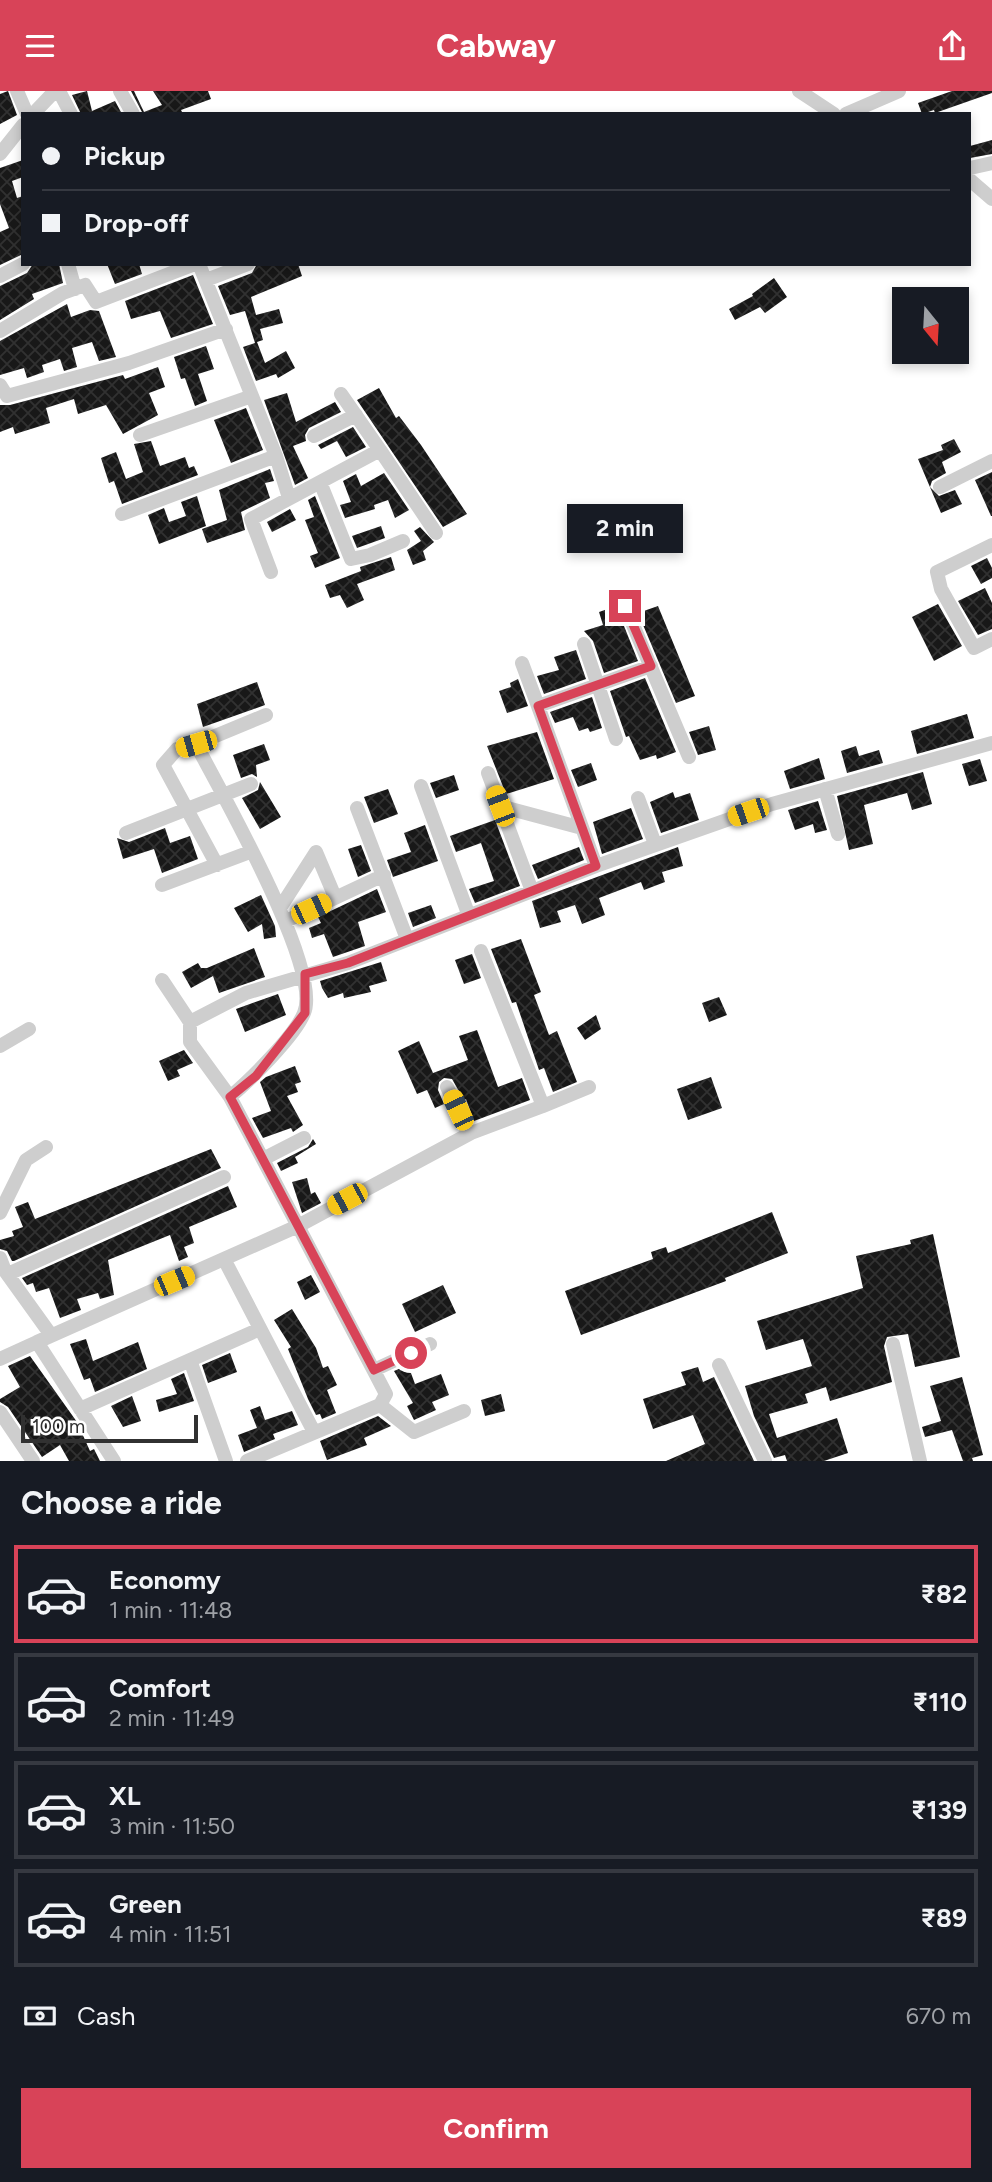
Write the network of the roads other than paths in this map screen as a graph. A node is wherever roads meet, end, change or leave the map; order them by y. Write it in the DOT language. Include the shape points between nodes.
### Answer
graph roads {
  1 [pos="17,91"];
  2 [pos="57,91"];
  3 [pos="120,91"];
  4 [pos="799,91"];
  5 [pos="899,91"];
  6 [pos="26,112"];
  7 [pos="35,112"];
  8 [pos="70,112"];
  9 [pos="132,112"];
  10 [pos="831,112"];
  11 [pos="851,112"];
  12 [pos="21,128"];
  13 [pos="0,154"];
  14 [pos="992,163"];
  15 [pos="971,167"];
  16 [pos="971,181"];
  17 [pos="992,199"];
  18 [pos="21,265"];
  19 [pos="69,266"];
  20 [pos="192,266"];
  21 [pos="198,266"];
  22 [pos="243,266"];
  23 [pos="0,276"];
  24 [pos="206,280"];
  25 [pos="75,289"];
  26 [pos="226,329"];
  27 [pos="0,331"];
  28 [pos="1,388"];
  29 [pos="341,394"];
  30 [pos="252,396"];
  31 [pos="356,415"];
  32 [pos="140,435"];
  33 [pos="314,436"];
  34 [pos="380,450"];
  35 [pos="276,456"];
  36 [pos="992,461"];
  37 [pos="320,482"];
  38 [pos="940,487"];
  39 [pos="289,498"];
  40 [pos="122,514"];
  41 [pos="436,533"];
  42 [pos="403,541"];
  43 [pos="992,544"];
  44 [pos="271,572"];
  45 [pos="625,606"];
  46 [pos="992,639"];
  47 [pos="584,644"];
  48 [pos="522,663"];
  49 [pos="651,666"];
  50 [pos="599,685"];
  51 [pos="538,706"];
  52 [pos="266,715"];
  53 [pos="617,739"];
  54 [pos="992,743"];
  55 [pos="196,744"];
  56 [pos="689,757"];
  57 [pos="488,773"];
  58 [pos="251,784"];
  59 [pos="421,786"];
  60 [pos="825,789"];
  61 [pos="222,796"];
  62 [pos="638,798"];
  63 [pos="500,806"];
  64 [pos="357,808"];
  65 [pos="187,809"];
  66 [pos="582,828"];
  67 [pos="126,833"];
  68 [pos="838,834"];
  69 [pos="655,844"];
  70 [pos="250,852"];
  71 [pos="217,865"];
  72 [pos="596,866"];
  73 [pos="384,875"];
  74 [pos="162,885"];
  75 [pos="532,891"];
  76 [pos="335,897"];
  77 [pos="283,914"];
  78 [pos="469,916"];
  79 [pos="407,939"];
  80 [pos="481,951"];
  81 [pos="305,974"];
  82 [pos="162,980"];
  83 [pos="190,1022"];
  84 [pos="29,1029"];
  85 [pos="0,1046"];
  86 [pos="447,1087"];
  87 [pos="589,1087"];
  88 [pos="230,1097"];
  89 [pos="543,1106"];
  90 [pos="469,1134"];
  91 [pos="304,1138"];
  92 [pos="47,1147"];
  93 [pos="263,1159"];
  94 [pos="224,1177"];
  95 [pos="0,1213"];
  96 [pos="298,1226"];
  97 [pos="0,1258"];
  98 [pos="224,1259"];
  99 [pos="8,1274"];
  100 [pos="260,1329"];
  101 [pos="51,1335"];
  102 [pos="37,1342"];
  103 [pos="430,1344"];
  104 [pos="893,1344"];
  105 [pos="0,1359"];
  106 [pos="190,1360"];
  107 [pos="719,1365"];
  108 [pos="374,1370"];
  109 [pos="380,1405"];
  110 [pos="80,1409"];
  111 [pos="464,1411"];
  112 [pos="0,1412"];
  113 [pos="314,1432"];
  114 [pos="33,1461"];
  115 [pos="114,1461"];
  116 [pos="226,1461"];
  117 [pos="247,1461"];
  118 [pos="765,1461"];
  119 [pos="920,1461"];
  1 -- 6 [label="street"];
  2 -- 7 [label="street"];
  2 -- 8 [label="street"];
  3 -- 9 [label="street"];
  4 -- 10 [label="street"];
  5 -- 11 [label="street"];
  12 -- 13 [label="street"];
  14 -- 15 [label="street"];
  16 -- 17 [label="street"];
  18 -- 23 [label="street"];
  19 -- 25 [label="street"];
  20 -- 25 [label="street" via="96,302 85,285"];
  21 -- 24 [label="street"];
  22 -- 24 [label="street"];
  24 -- 26 [label="street"];
  25 -- 27 [label="street"];
  26 -- 28 [label="street" via="129,363 7,395"];
  26 -- 30 [label="street"];
  29 -- 31 [label="street"];
  30 -- 32 [label="street"];
  30 -- 35 [label="street"];
  31 -- 33 [label="street"];
  31 -- 34 [label="street"];
  34 -- 37 [label="street"];
  34 -- 41 [label="street"];
  35 -- 39 [label="street"];
  35 -- 40 [label="street"];
  36 -- 38 [label="street"];
  37 -- 39 [label="street"];
  37 -- 42 [label="street" via="351,559"];
  39 -- 44 [label="street" via="251,519"];
  43 -- 46 [label="street" via="937,572 941,589 974,648"];
  45 -- 49 [label="street"];
  47 -- 50 [label="street"];
  48 -- 51 [label="street"];
  49 -- 50 [label="street"];
  49 -- 56 [label="street"];
  50 -- 51 [label="street"];
  50 -- 53 [label="street"];
  51 -- 66 [label="street"];
  52 -- 55 [label="street"];
  54 -- 60 [label="street"];
  55 -- 61 [label="street"];
  55 -- 65 [label="street" via="177,749 163,765"];
  57 -- 63 [label="street"];
  58 -- 61 [label="street"];
  59 -- 78 [label="street"];
  60 -- 68 [label="street"];
  60 -- 69 [label="street"];
  61 -- 65 [label="street"];
  61 -- 70 [label="street"];
  62 -- 69 [label="street"];
  63 -- 66 [label="street"];
  63 -- 75 [label="street"];
  64 -- 73 [label="street"];
  65 -- 67 [label="street"];
  65 -- 71 [label="street"];
  66 -- 72 [label="street"];
  69 -- 72 [label="street"];
  70 -- 71 [label="street"];
  70 -- 77 [label="street"];
  71 -- 74 [label="street"];
  72 -- 75 [label="street"];
  73 -- 76 [label="street"];
  73 -- 79 [label="street"];
  75 -- 78 [label="street"];
  76 -- 77 [label="street"];
  76 -- 77 [label="street" via="316,852"];
  77 -- 81 [label="street"];
  78 -- 79 [label="street"];
  79 -- 81 [label="street" via="348,963"];
  80 -- 89 [label="street"];
  81 -- 83 [label="street" via="246,993"];
  81 -- 88 [label="street" via="305,1013 256,1076"];
  82 -- 83 [label="street"];
  83 -- 88 [label="street" via="190,1042"];
  84 -- 85 [label="street"];
  86 -- 90 [label="street"];
  87 -- 89 [label="street"];
  88 -- 93 [label="street"];
  89 -- 90 [label="street"];
  90 -- 96 [label="street"];
  91 -- 93 [label="street"];
  92 -- 95 [label="street" via="26,1160"];
  93 -- 96 [label="street"];
  94 -- 99 [label="street"];
  96 -- 98 [label="street"];
  96 -- 108 [label="street"];
  97 -- 99 [label="street"];
  98 -- 100 [label="street"];
  98 -- 101 [label="street"];
  99 -- 101 [label="street"];
  100 -- 106 [label="street"];
  100 -- 113 [label="street"];
  101 -- 102 [label="street"];
  102 -- 105 [label="street"];
  102 -- 110 [label="street"];
  103 -- 108 [label="street"];
  104 -- 119 [label="street"];
  106 -- 110 [label="street"];
  106 -- 116 [label="street"];
  107 -- 118 [label="street"];
  108 -- 109 [label="street" via="386,1394"];
  109 -- 111 [label="street" via="414,1432"];
  109 -- 113 [label="street"];
  110 -- 115 [label="street"];
  112 -- 114 [label="street"];
  113 -- 117 [label="street"];
}
